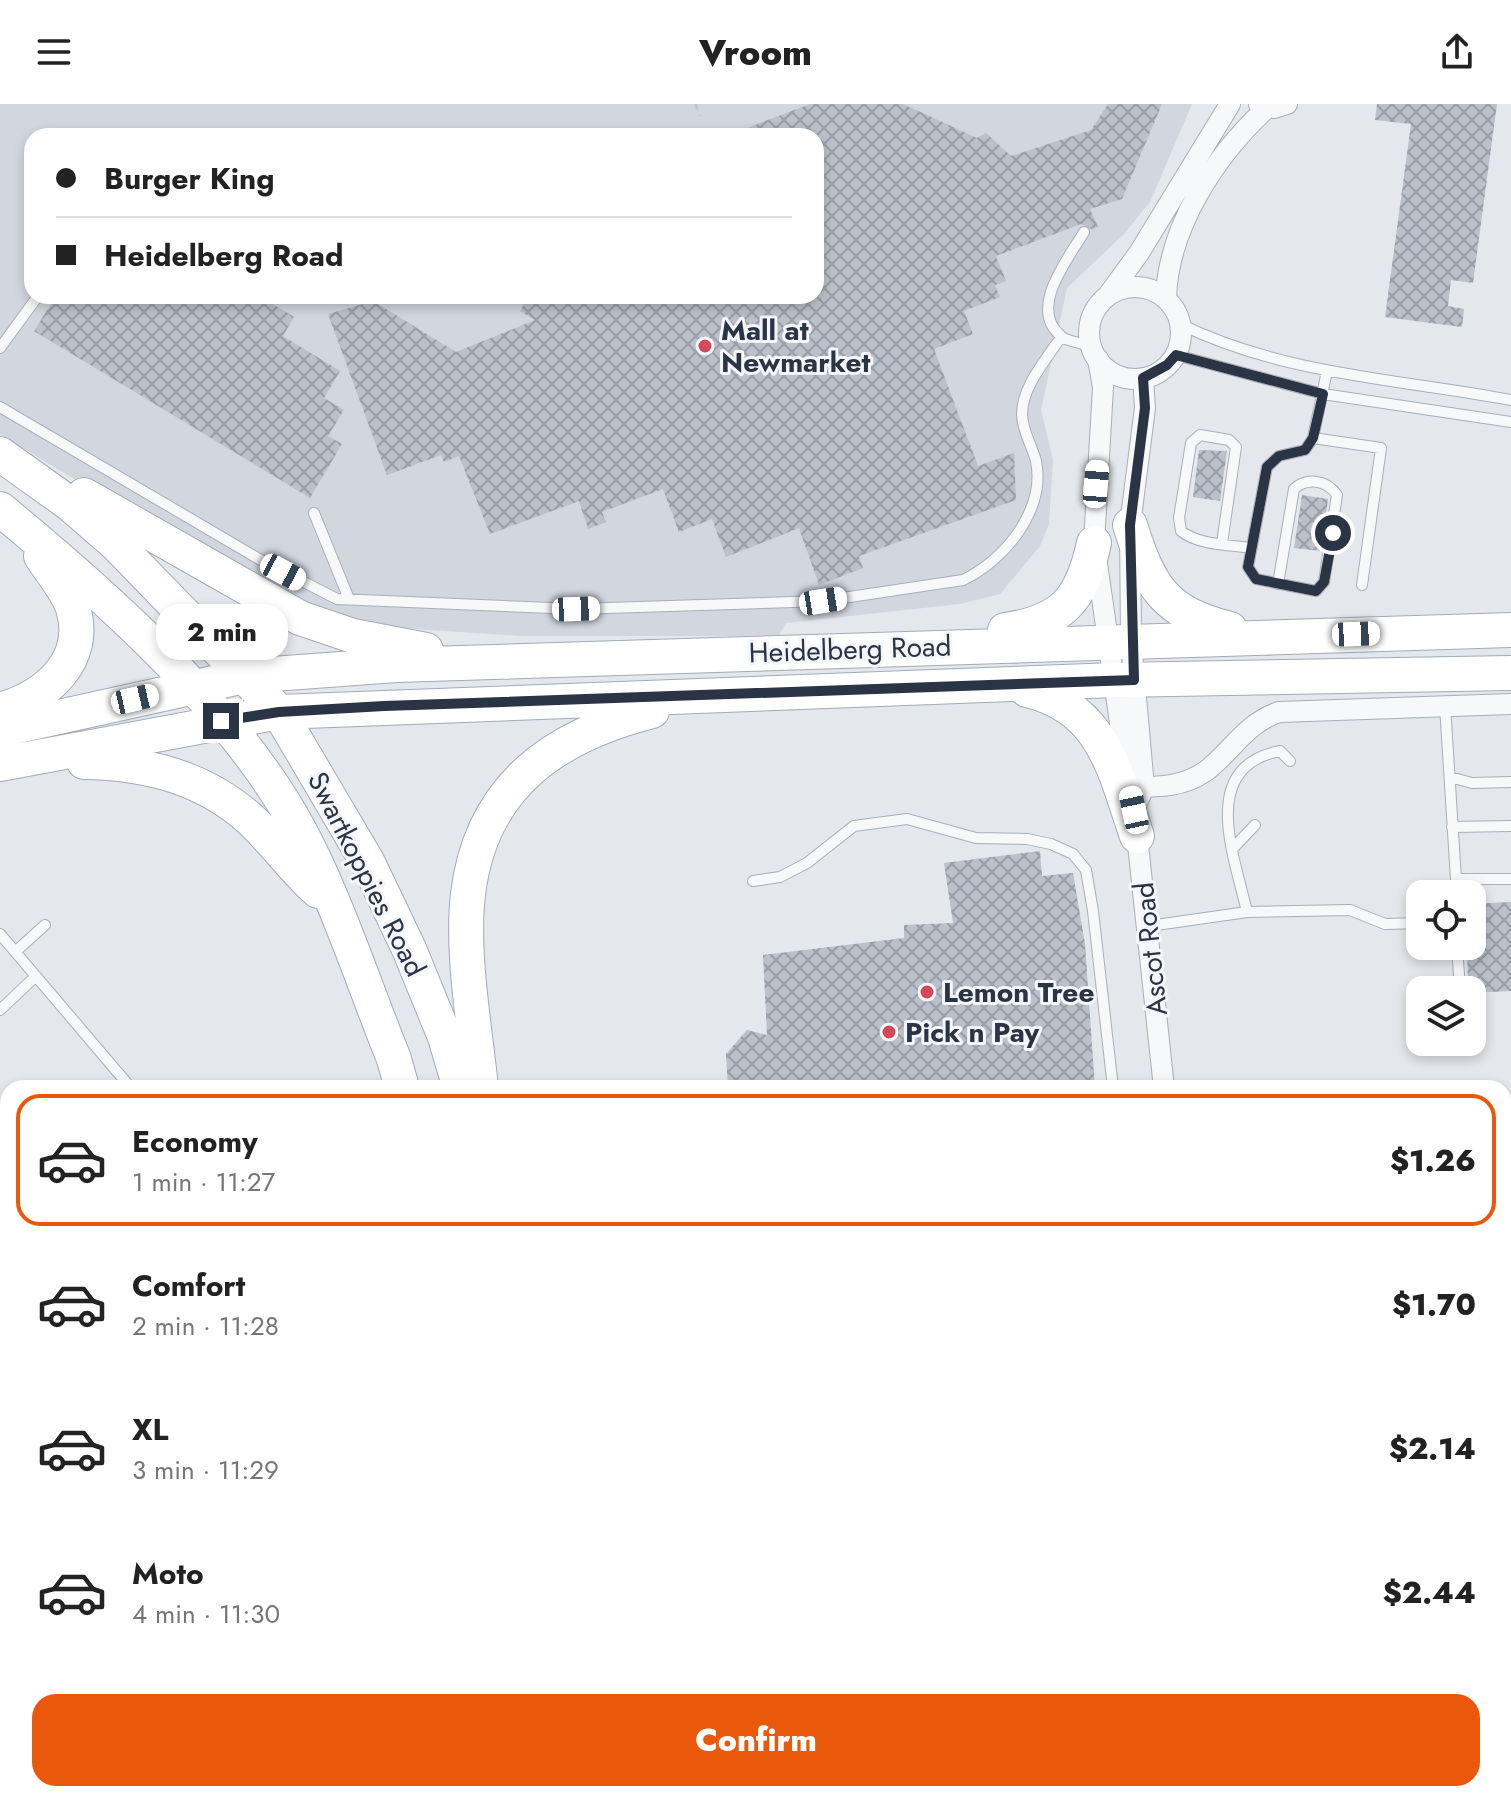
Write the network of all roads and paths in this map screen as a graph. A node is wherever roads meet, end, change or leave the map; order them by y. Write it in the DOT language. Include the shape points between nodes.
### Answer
graph roads {
  1 [pos="695,104"];
  2 [pos="1230,104"];
  3 [pos="1271,105"];
  4 [pos="700,116"];
  5 [pos="1084,232"];
  6 [pos="1166,298"];
  7 [pos="1104,300"];
  8 [pos="32,304"];
  9 [pos="1180,324"];
  10 [pos="1061,337"];
  11 [pos="0,348"];
  12 [pos="1094,352"];
  13 [pos="1176,355"];
  14 [pos="1327,371"];
  15 [pos="1143,378"];
  16 [pos="1323,394"];
  17 [pos="1508,397"];
  18 [pos="0,407"];
  19 [pos="1511,422"];
  20 [pos="1313,438"];
  21 [pos="3,456"];
  22 [pos="314,513"];
  23 [pos="10,517"];
  24 [pos="1130,525"];
  25 [pos="1094,543"];
  26 [pos="1222,543"];
  27 [pos="1252,548"];
  28 [pos="1278,584"];
  29 [pos="1362,585"];
  30 [pos="349,599"];
  31 [pos="1511,630"];
  32 [pos="1264,637"];
  33 [pos="1121,640"];
  34 [pos="874,648"];
  35 [pos="481,662"];
  36 [pos="1511,673"];
  37 [pos="245,676"];
  38 [pos="1125,680"];
  39 [pos="998,684"];
  40 [pos="189,686"];
  41 [pos="711,696"];
  42 [pos="1511,704"];
  43 [pos="1445,706"];
  44 [pos="0,710"];
  45 [pos="279,712"];
  46 [pos="221,721"];
  47 [pos="0,730"];
  48 [pos="1290,761"];
  49 [pos="0,765"];
  50 [pos="1450,777"];
  51 [pos="1511,782"];
  52 [pos="1136,787"];
  53 [pos="1135,823"];
  54 [pos="1255,825"];
  55 [pos="1511,826"];
  56 [pos="1452,827"];
  57 [pos="1234,847"];
  58 [pos="1456,879"];
  59 [pos="1511,879"];
  60 [pos="753,881"];
  61 [pos="330,902"];
  62 [pos="1247,912"];
  63 [pos="1406,923"];
  64 [pos="45,925"];
  65 [pos="1149,926"];
  66 [pos="0,934"];
  67 [pos="15,952"];
  68 [pos="36,976"];
  69 [pos="0,1010"];
  70 [pos="124,1080"];
  71 [pos="400,1080"];
  72 [pos="458,1080"];
  73 [pos="480,1080"];
  74 [pos="1112,1080"];
  75 [pos="1163,1080"];
  1 -- 4 [label="path"];
  2 -- 7 [label="street" via="1139,253"];
  3 -- 6 [label="street" via="1249,124 1204,187 1175,245"];
  5 -- 10 [label="lane" via="1048,300 1050,322"];
  6 -- 7 [label="street" via="1140,287 1125,288"];
  6 -- 9 [label="street"];
  7 -- 12 [label="street" via="1092,316"];
  8 -- 11 [label="lane"];
  9 -- 13 [label="street"];
  9 -- 14 [label="lane" via="1263,357"];
  10 -- 12 [label="lane"];
  10 -- 30 [label="lane" via="1029,386 1022,413 1036,462 1031,507 1003,553 963,580 823,601 591,609"];
  12 -- 15 [label="street" via="1118,375"];
  12 -- 25 [label="street" via="1103,387"];
  13 -- 15 [label="street"];
  13 -- 16 [label="lane"];
  14 -- 16 [label="lane"];
  14 -- 17 [label="lane"];
  15 -- 24 [label="street" via="1145,408"];
  16 -- 19 [label="lane"];
  16 -- 20 [label="lane"];
  18 -- 30 [label="lane" via="259,559 337,599"];
  20 -- 27 [label="lane" via="1305,450 1279,456 1267,467"];
  20 -- 29 [label="lane" via="1381,448"];
  21 -- 35 [label="main road" via="75,490 300,618 381,643"];
  21 -- 37 [label="main road, Swartkoppies Road" via="117,545"];
  22 -- 30 [label="lane"];
  23 -- 40 [label="main road, Swartkoppies Road" via="89,583"];
  23 -- 44 [label="main road" via="73,607 77,633 72,661 55,682"];
  24 -- 32 [label="main road" via="1152,584 1172,605 1199,621"];
  24 -- 33 [label="street"];
  25 -- 33 [label="street"];
  25 -- 34 [label="main road" via="1082,585 1050,619"];
  26 -- 26 [label="lane" via="1189,538 1181,531 1191,443 1200,435 1229,440 1236,447"];
  26 -- 27 [label="lane"];
  27 -- 28 [label="lane" via="1250,573"];
  28 -- 28 [label="lane" via="1294,489 1312,481 1332,487 1337,508 1324,582 1316,591"];
  31 -- 32 [label="main road, Heidelberg Road"];
  32 -- 33 [label="main road, Heidelberg Road"];
  33 -- 34 [label="main road, Heidelberg Road"];
  33 -- 38 [label="street"];
  34 -- 35 [label="main road, Heidelberg Road"];
  35 -- 37 [label="main road, Heidelberg Road"];
  36 -- 38 [label="main road, Heidelberg Road"];
  37 -- 40 [label="main road, Heidelberg Road"];
  37 -- 45 [label="main road, Swartkoppies Road"];
  38 -- 39 [label="main road, Heidelberg Road"];
  38 -- 52 [label="street"];
  39 -- 41 [label="main road, Heidelberg Road"];
  39 -- 53 [label="main road" via="1053,696 1069,705 1108,752"];
  40 -- 46 [label="main road, Swartkoppies Road"];
  40 -- 47 [label="main road, Heidelberg Road"];
  41 -- 45 [label="main road, Heidelberg Road"];
  41 -- 73 [label="main road" via="616,720 573,737 508,791 489,823 468,893"];
  42 -- 43 [label="street"];
  43 -- 50 [label="lane"];
  43 -- 52 [label="street" via="1279,712 1253,724 1198,776 1169,786"];
  45 -- 46 [label="main road, Heidelberg Road"];
  45 -- 72 [label="main road, Swartkoppies Road" via="368,863 409,949"];
  46 -- 49 [label="main road, Heidelberg Road"];
  46 -- 61 [label="main road, Swartkoppies Road" via="283,802"];
  48 -- 57 [label="lane" via="1280,751 1263,757 1234,784 1226,802"];
  49 -- 61 [label="main road" via="123,762 164,770 227,801"];
  50 -- 51 [label="lane" via="1472,783"];
  50 -- 56 [label="lane"];
  52 -- 53 [label="street"];
  53 -- 65 [label="street, Ascot Road"];
  54 -- 57 [label="lane"];
  55 -- 56 [label="lane"];
  56 -- 58 [label="lane"];
  57 -- 62 [label="lane"];
  58 -- 59 [label="lane"];
  60 -- 74 [label="lane" via="780,877 807,863 854,826 907,819 976,838 1027,839 1073,854 1086,870"];
  61 -- 71 [label="main road, Swartkoppies Road"];
  62 -- 63 [label="lane" via="1350,910 1385,924"];
  62 -- 65 [label="lane"];
  64 -- 67 [label="lane"];
  65 -- 75 [label="street, Ascot Road"];
  66 -- 67 [label="lane"];
  67 -- 68 [label="lane"];
  68 -- 69 [label="lane"];
  68 -- 70 [label="lane"];
}
